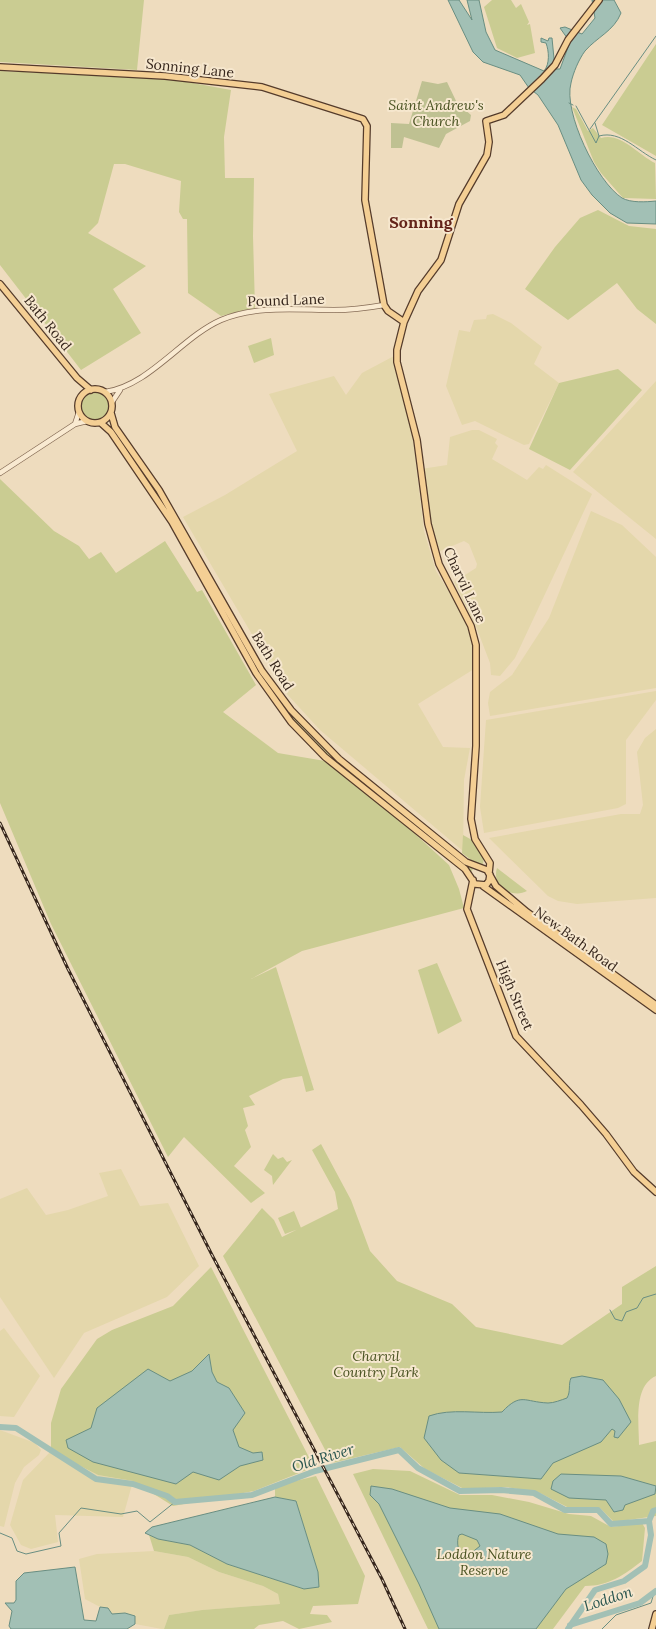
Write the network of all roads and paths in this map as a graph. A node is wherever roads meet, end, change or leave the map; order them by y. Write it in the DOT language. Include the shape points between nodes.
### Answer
graph roads {
  1 [pos="599,0"];
  2 [pos="0,67"];
  3 [pos="0,284"];
  4 [pos="384,305"];
  5 [pos="404,322"];
  6 [pos="77,378"];
  7 [pos="121,389"];
  8 [pos="91,390"];
  9 [pos="105,392"];
  10 [pos="81,396"];
  11 [pos="112,402"];
  12 [pos="79,412"];
  13 [pos="111,412"];
  14 [pos="87,421"];
  15 [pos="101,423"];
  16 [pos="75,424"];
  17 [pos="142,470"];
  18 [pos="0,473"];
  19 [pos="487,859"];
  20 [pos="481,869"];
  21 [pos="489,874"];
  22 [pos="473,879"];
  23 [pos="482,886"];
  24 [pos="470,894"];
  25 [pos="656,1005"];
  26 [pos="656,1010"];
  27 [pos="656,1192"];
  28 [pos="656,1614"];
  29 [pos="652,1629"];
  1 -- 5 [label="main road, Charvil Lane" via="568,40 555,65 525,98 504,115 486,120 488,156 459,204 441,260 418,292"];
  2 -- 4 [label="main road, Sonning Lane" via="164,76 262,87 363,119 367,126 365,200"];
  3 -- 6 [label="main road, Bath Road"];
  4 -- 5 [label="main road"];
  4 -- 7 [label="street, Pound Lane" via="356,310 263,310 237,314 219,321"];
  5 -- 19 [label="main road, Charvil Lane" via="396,354 417,440 428,524 439,564 471,626 476,644 476,746 471,820 475,839"];
  6 -- 8 [label="main road, Bath Road"];
  6 -- 10 [label="main road, Bath Road"];
  7 -- 9 [label="street, Pound Lane"];
  7 -- 11 [label="street, Pound Lane"];
  8 -- 9 [label="main road"];
  8 -- 10 [label="main road"];
  9 -- 11 [label="main road"];
  10 -- 12 [label="main road"];
  11 -- 13 [label="main road"];
  12 -- 14 [label="main road"];
  12 -- 16 [label="street"];
  13 -- 15 [label="main road"];
  13 -- 17 [label="main road, Bath Road" via="115,427"];
  14 -- 15 [label="main road"];
  14 -- 16 [label="street"];
  15 -- 17 [label="main road, Bath Road"];
  16 -- 18 [label="street"];
  17 -- 20 [label="main road, Bath Road" via="195,551 262,671 290,710 339,759 466,862"];
  17 -- 22 [label="main road, Bath Road" via="265,687 291,722 325,757 466,869"];
  19 -- 20 [label="main road"];
  19 -- 21 [label="main road, Charvil Lane"];
  20 -- 21 [label="main road, Bath Road"];
  20 -- 22 [label="main road" via="474,873"];
  21 -- 23 [label="main road" via="489,882"];
  21 -- 25 [label="main road, New Bath Road" via="496,886 533,917"];
  22 -- 23 [label="main road, Bath Road"];
  22 -- 24 [label="main road, High Street"];
  23 -- 24 [label="main road"];
  23 -- 26 [label="main road, New Bath Road"];
  24 -- 27 [label="main road, High Street" via="467,905 471,923 516,1036 606,1134 634,1172"];
  28 -- 29 [label="main road"];
}
